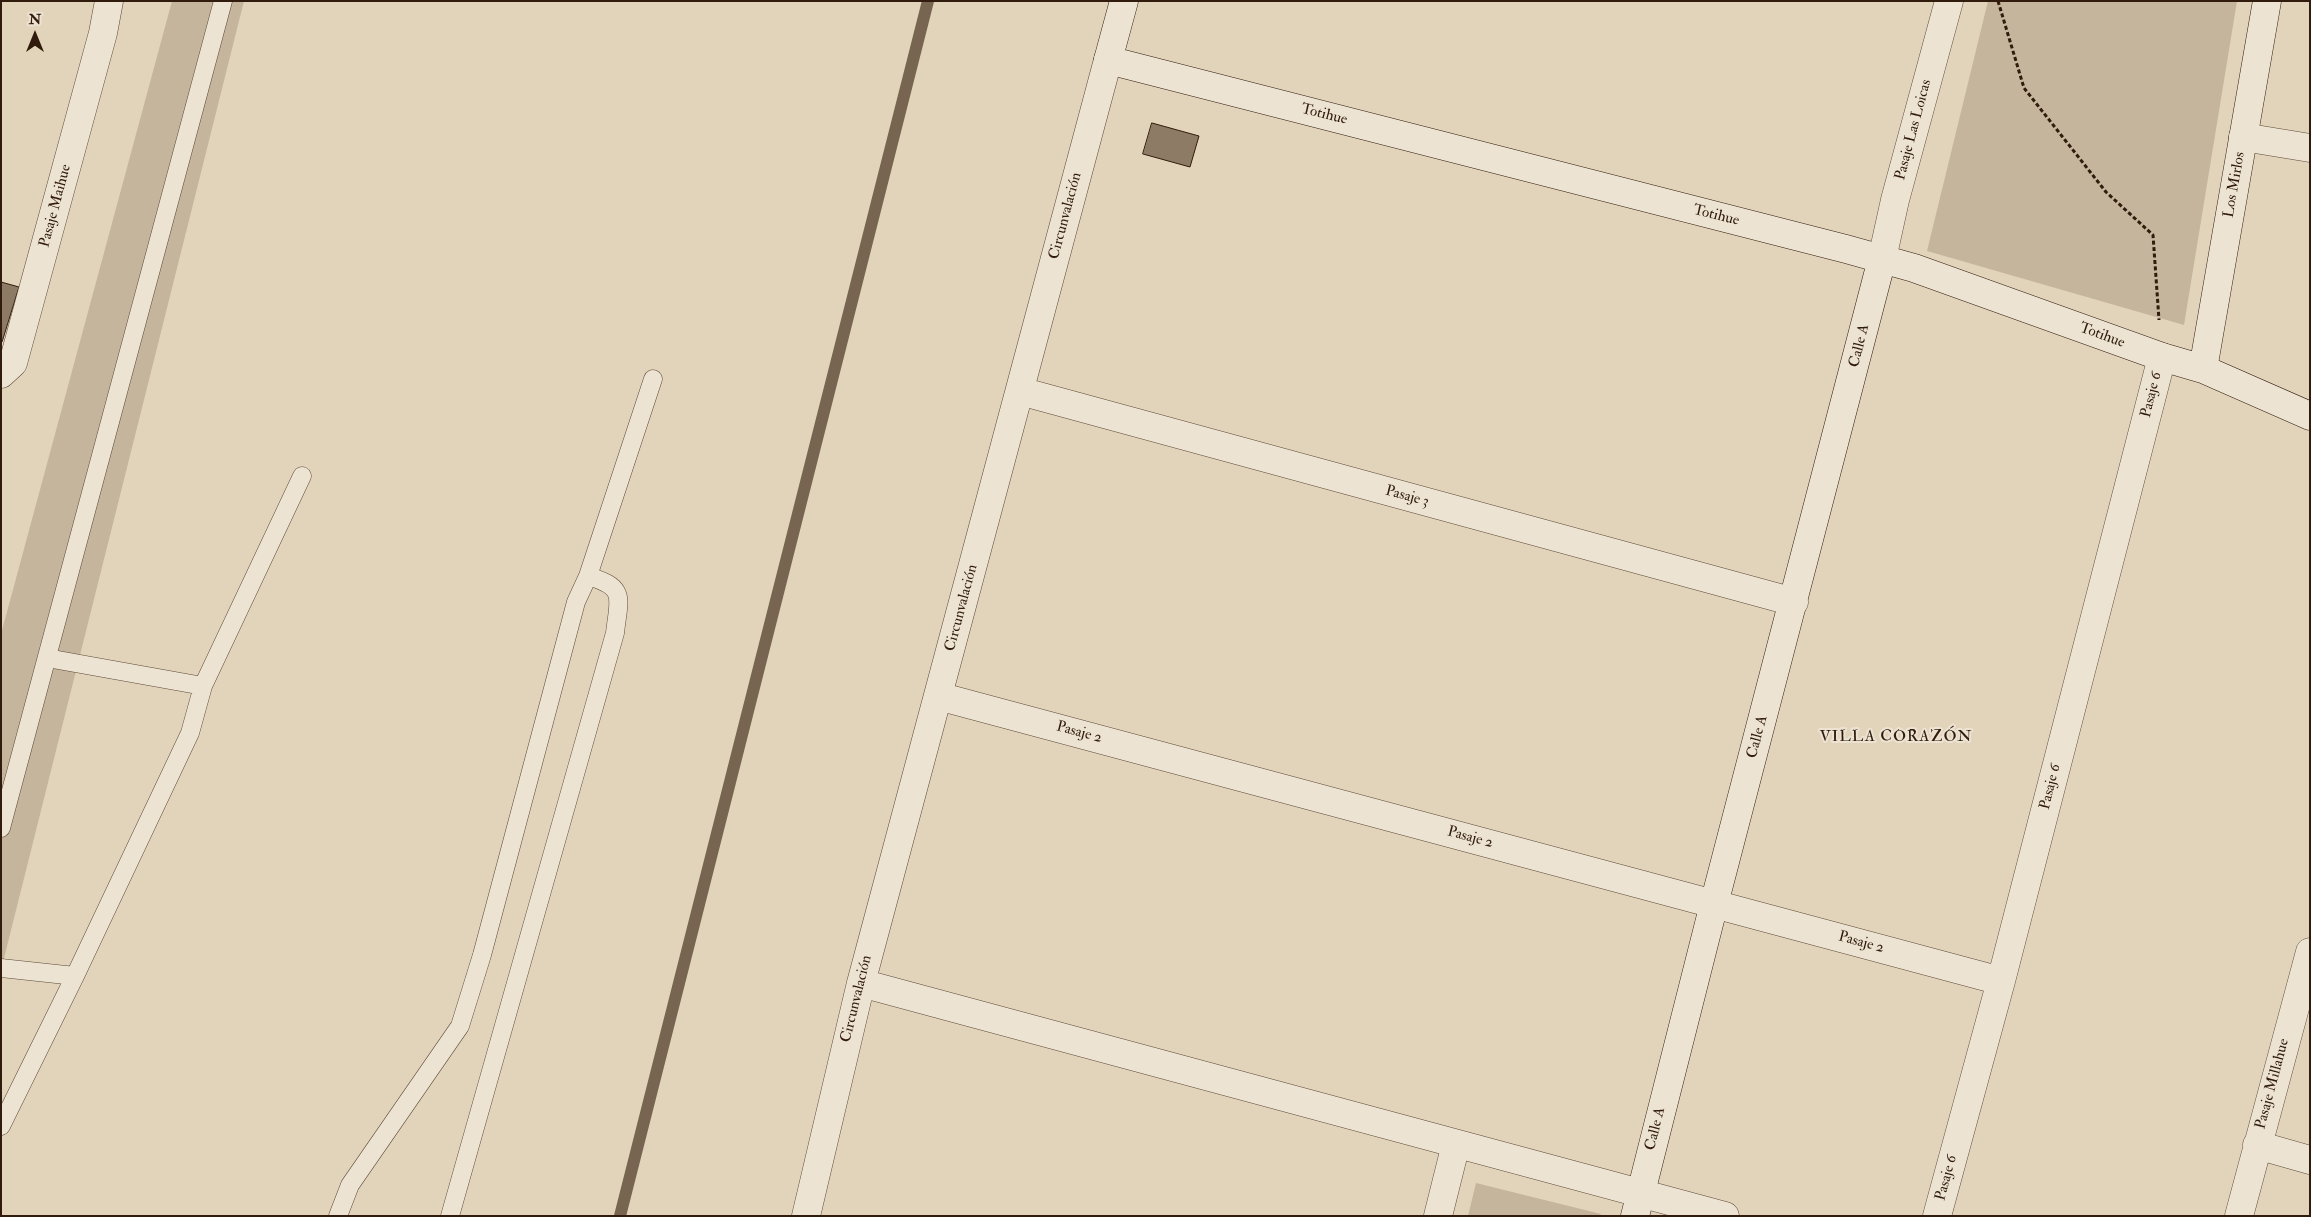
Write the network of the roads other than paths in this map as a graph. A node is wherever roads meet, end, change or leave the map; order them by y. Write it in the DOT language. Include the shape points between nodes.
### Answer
graph roads {
  1 [pos="223,1"];
  2 [pos="1124,1"];
  3 [pos="2267,1"];
  4 [pos="107,2"];
  5 [pos="1944,3"];
  6 [pos="1108,60"];
  7 [pos="2243,137"];
  8 [pos="2310,148"];
  9 [pos="1882,260"];
  10 [pos="2162,357"];
  11 [pos="2203,369"];
  12 [pos="1,374"];
  13 [pos="653,379"];
  14 [pos="1020,391"];
  15 [pos="2310,416"];
  16 [pos="302,476"];
  17 [pos="588,576"];
  18 [pos="1794,602"];
  19 [pos="47,658"];
  20 [pos="203,686"];
  21 [pos="938,696"];
  22 [pos="1,828"];
  23 [pos="1714,904"];
  24 [pos="2310,952"];
  25 [pos="1,968"];
  26 [pos="75,976"];
  27 [pos="2001,981"];
  28 [pos="861,984"];
  29 [pos="1,1126"];
  30 [pos="1456,1144"];
  31 [pos="2257,1144"];
  32 [pos="2310,1160"];
  33 [pos="1638,1204"];
  34 [pos="338,1216"];
  35 [pos="450,1216"];
  36 [pos="806,1216"];
  37 [pos="1438,1216"];
  38 [pos="1725,1216"];
  39 [pos="1937,1216"];
  40 [pos="2239,1216"];
  1 -- 19 [label="lane"];
  2 -- 6 [label="street, Circunvalación"];
  3 -- 7 [label="street, Los Mirlos"];
  4 -- 12 [label="street, Pasaje Maihue" via="103,33 13,364"];
  5 -- 9 [label="street, Pasaje Las Loicas"];
  6 -- 9 [label="street, Totihue"];
  6 -- 14 [label="street, Circunvalación"];
  7 -- 8 [label="street"];
  7 -- 11 [label="street, Los Mirlos"];
  9 -- 10 [label="street, Totihue" via="1914,268"];
  9 -- 18 [label="street, Calle A"];
  10 -- 11 [label="street, Totihue"];
  10 -- 27 [label="street, Pasaje 6"];
  11 -- 15 [label="street, Totihue"];
  13 -- 17 [label="lane"];
  14 -- 18 [label="street, Pasaje 3"];
  14 -- 21 [label="street, Circunvalación"];
  16 -- 20 [label="lane"];
  17 -- 34 [label="lane" via="576,602 460,1026 350,1185"];
  17 -- 35 [label="lane" via="609,582 619,598 615,632"];
  18 -- 23 [label="street, Calle A"];
  19 -- 20 [label="lane"];
  19 -- 22 [label="lane"];
  20 -- 26 [label="lane" via="190,732"];
  21 -- 23 [label="street, Pasaje 2"];
  21 -- 28 [label="street, Circunvalación"];
  23 -- 27 [label="street, Pasaje 2"];
  23 -- 33 [label="street, Calle A"];
  24 -- 31 [label="street, Pasaje Millahue"];
  25 -- 26 [label="lane"];
  26 -- 29 [label="lane"];
  27 -- 39 [label="street, Pasaje 6"];
  28 -- 30 [label="street"];
  28 -- 36 [label="street, Circunvalación"];
  30 -- 33 [label="street"];
  30 -- 37 [label="street"];
  31 -- 32 [label="street"];
  31 -- 40 [label="street, Pasaje Millahue"];
  33 -- 38 [label="street"];
}
